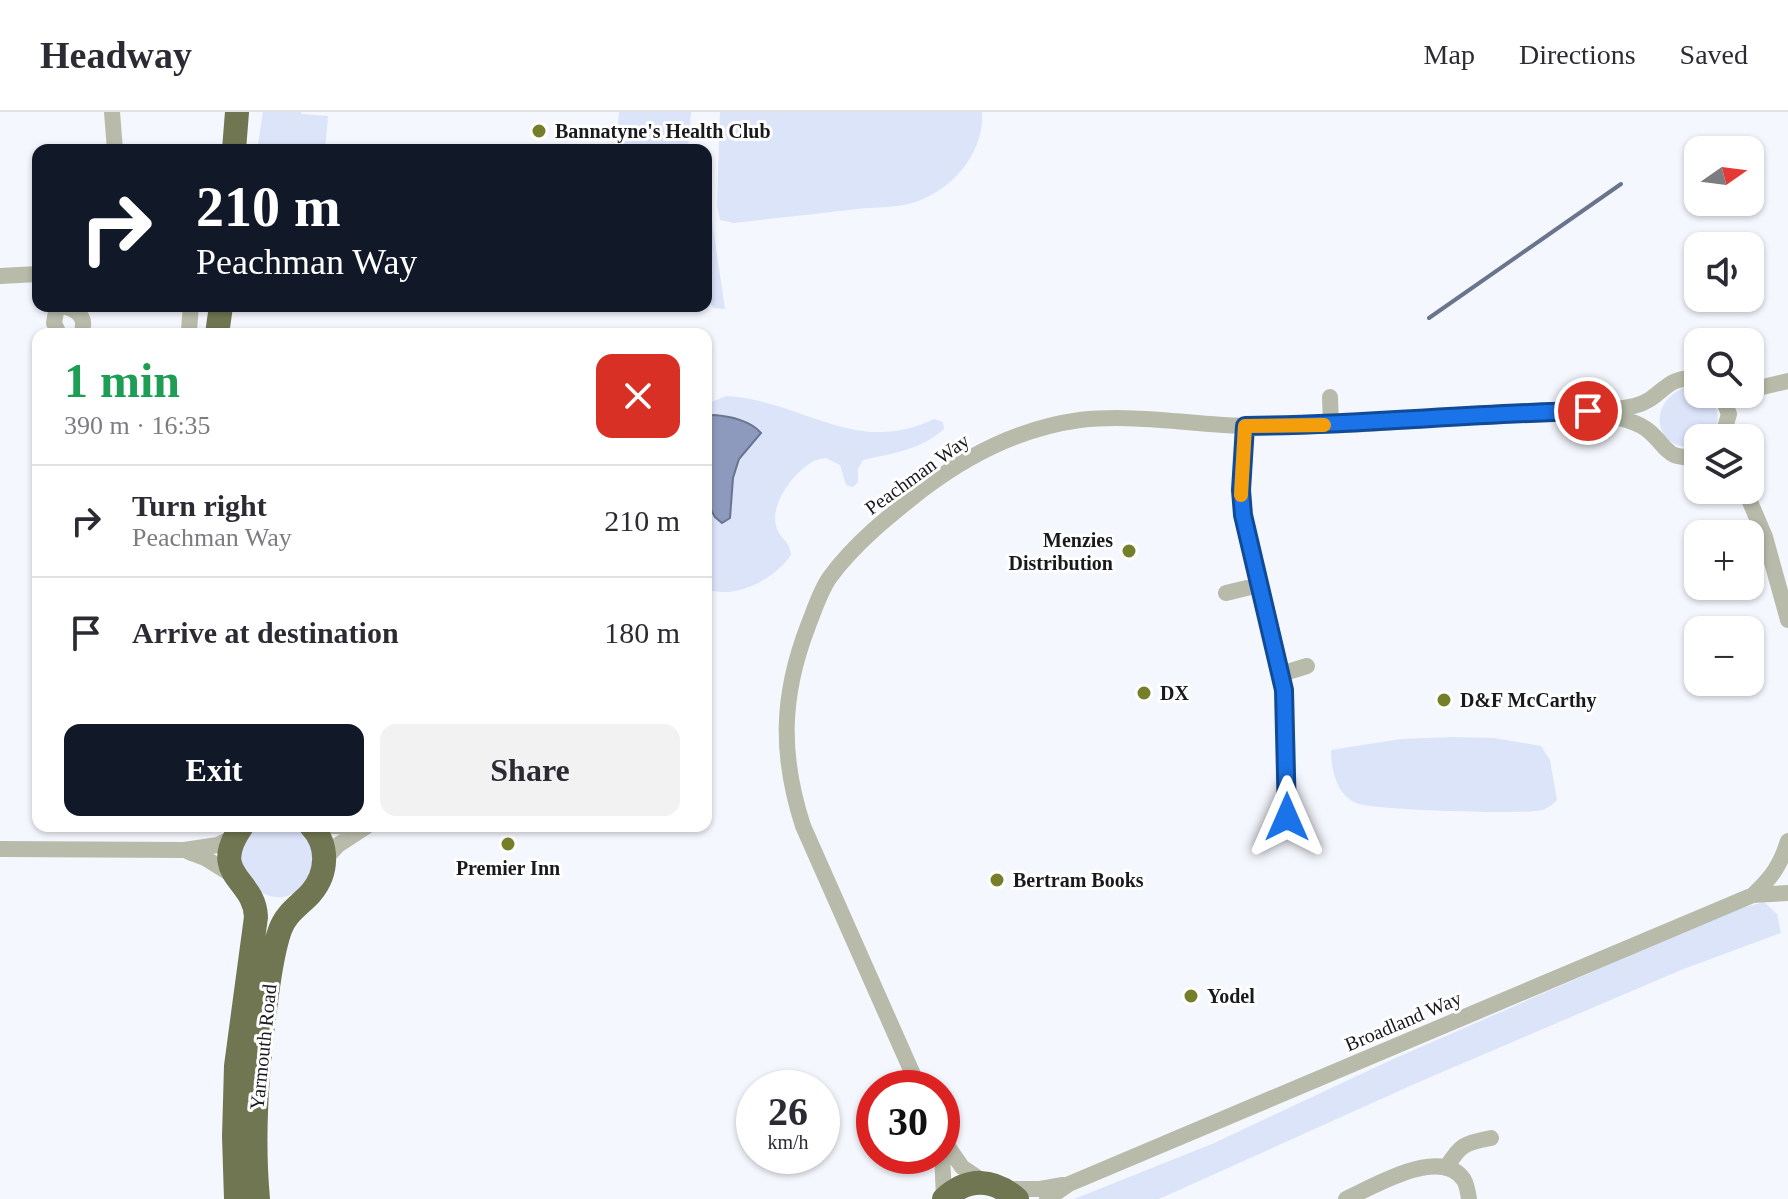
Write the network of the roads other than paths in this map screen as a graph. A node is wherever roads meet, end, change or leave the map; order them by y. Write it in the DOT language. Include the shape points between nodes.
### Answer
graph roads {
  1 [pos="112,112"];
  2 [pos="237,112"];
  3 [pos="115,144"];
  4 [pos="234,144"];
  5 [pos="32,274"];
  6 [pos="0,276"];
  7 [pos="1684,380"];
  8 [pos="1788,381"];
  9 [pos="1764,388"];
  10 [pos="1330,397"];
  11 [pos="1654,397"];
  12 [pos="1727,408"];
  13 [pos="1734,408"];
  14 [pos="1588,411"];
  15 [pos="1729,414"];
  16 [pos="1727,424"];
  17 [pos="1331,425"];
  18 [pos="1245,426"];
  19 [pos="1650,431"];
  20 [pos="1684,457"];
  21 [pos="1751,504"];
  22 [pos="1259,585"];
  23 [pos="1226,593"];
  24 [pos="1788,620"];
  25 [pos="1307,666"];
  26 [pos="1281,674"];
  27 [pos="1287,817"];
  28 [pos="237,832"];
  29 [pos="238,832"];
  30 [pos="316,832"];
  31 [pos="358,832"];
  32 [pos="1788,841"];
  33 [pos="0,849"];
  34 [pos="184,850"];
  35 [pos="325,859"];
  36 [pos="1783,859"];
  37 [pos="234,876"];
  38 [pos="1788,879"];
  39 [pos="1788,893"];
  40 [pos="1753,895"];
  41 [pos="251,898"];
  42 [pos="299,903"];
  43 [pos="911,1070"];
  44 [pos="1491,1138"];
  45 [pos="960,1164"];
  46 [pos="1446,1168"];
  47 [pos="943,1174"];
  48 [pos="1069,1184"];
  49 [pos="1002,1190"];
  50 [pos="236,1199"];
  51 [pos="258,1199"];
  52 [pos="944,1199"];
  53 [pos="1047,1199"];
  54 [pos="1346,1199"];
  55 [pos="1469,1199"];
  1 -- 3 [label="street"];
  2 -- 4 [label="highway"];
  5 -- 6 [label="street"];
  7 -- 11 [label="street, Peachman Way" via="1675,380"];
  8 -- 9 [label="street"];
  10 -- 17 [label="street"];
  11 -- 14 [label="street, Peachman Way" via="1634,406"];
  11 -- 19 [label="street"];
  12 -- 15 [label="street"];
  13 -- 15 [label="street"];
  14 -- 17 [label="street, Peachman Way"];
  14 -- 19 [label="street, Peachman Way"];
  15 -- 16 [label="street"];
  17 -- 18 [label="street, Peachman Way"];
  18 -- 22 [label="street" via="1243,515"];
  18 -- 43 [label="street, Peachman Way" via="1109,418 1078,420 1011,438 969,457 897,509 828,579 794,661 787,701 789,775 809,841"];
  19 -- 20 [label="street, Peachman Way" via="1669,452"];
  21 -- 24 [label="street"];
  22 -- 23 [label="street"];
  22 -- 26 [label="street"];
  25 -- 26 [label="street"];
  26 -- 27 [label="street"];
  28 -- 34 [label="street" via="218,845"];
  29 -- 37 [label="highway" via="229,862"];
  30 -- 35 [label="highway"];
  31 -- 35 [label="street"];
  32 -- 36 [label="street, Broadland Way"];
  33 -- 34 [label="street"];
  34 -- 37 [label="street"];
  35 -- 42 [label="highway, Yarmouth Road" via="316,887"];
  36 -- 38 [label="street, Broadland Way"];
  36 -- 40 [label="street, Broadland Way"];
  37 -- 41 [label="highway"];
  39 -- 40 [label="street, Broadland Way"];
  40 -- 48 [label="street, Broadland Way"];
  41 -- 42 [label="highway" via="275,906"];
  41 -- 50 [label="highway, Yarmouth Road" via="255,930 236,1066"];
  42 -- 51 [label="highway, Yarmouth Road" via="279,932 267,996 256,1114"];
  44 -- 46 [label="street" via="1458,1148"];
  45 -- 49 [label="street"];
  46 -- 54 [label="street" via="1416,1168"];
  46 -- 55 [label="street" via="1464,1181"];
  47 -- 52 [label="street"];
  48 -- 49 [label="street, Broadland Way"];
  48 -- 53 [label="street, Broadland Way"];
  49 -- 52 [label="highway" via="962,1186"];
}
